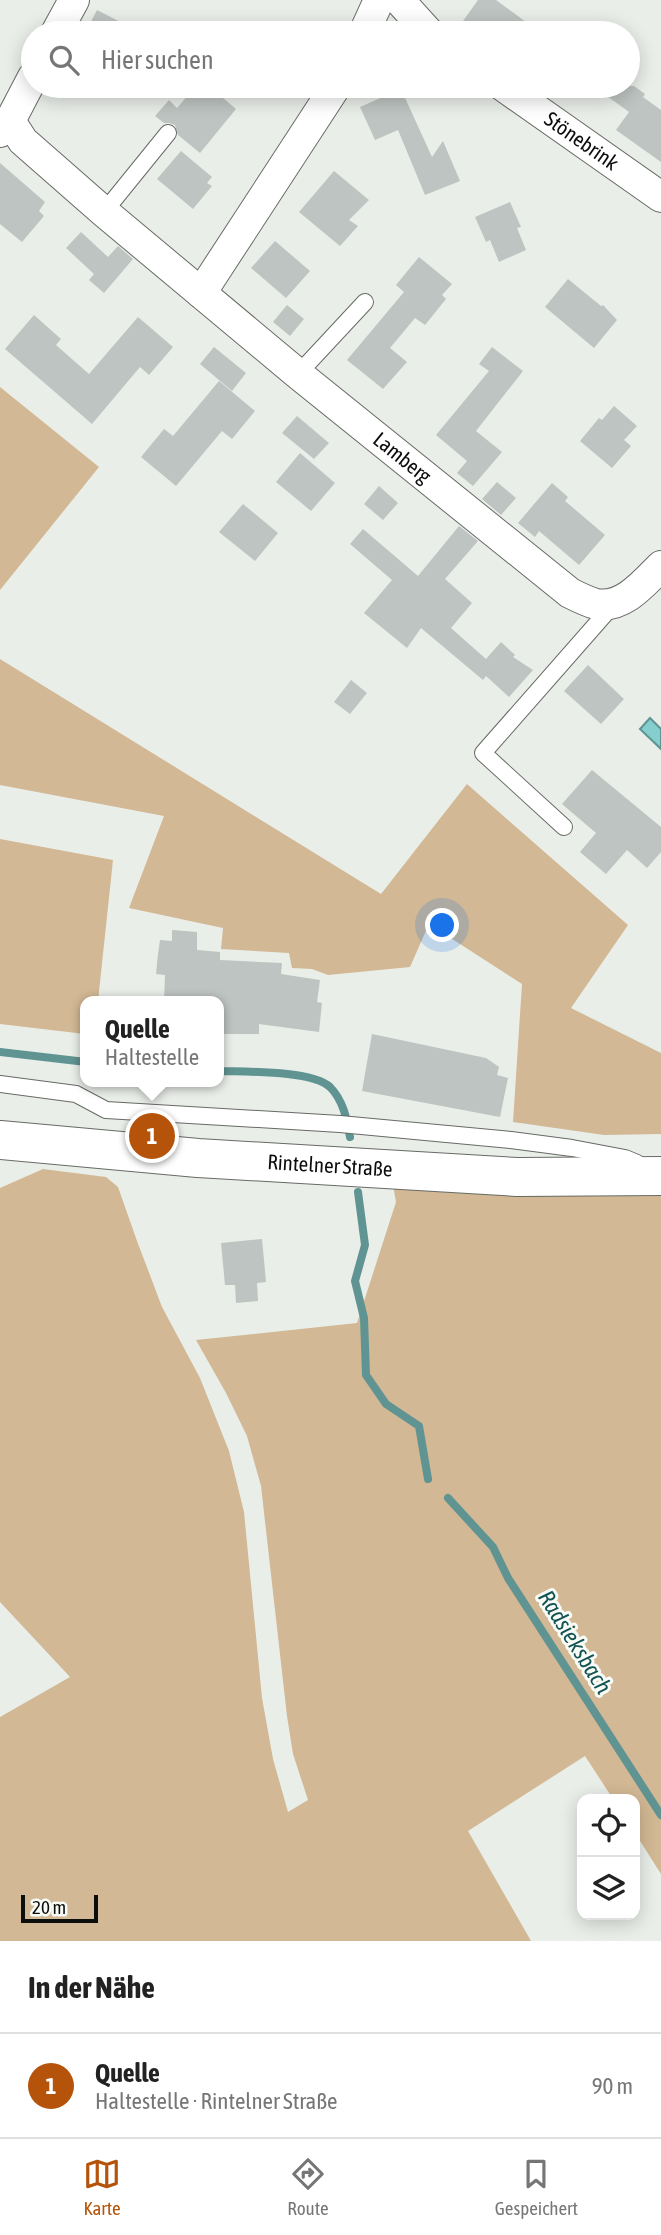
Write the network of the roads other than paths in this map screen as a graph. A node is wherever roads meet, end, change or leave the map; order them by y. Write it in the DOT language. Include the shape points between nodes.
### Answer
graph roads {
  1 [pos="74,0"];
  2 [pos="379,0"];
  3 [pos="399,0"];
  4 [pos="63,21"];
  5 [pos="369,21"];
  6 [pos="418,21"];
  7 [pos="21,98"];
  8 [pos="328,98"];
  9 [pos="520,98"];
  10 [pos="5,126"];
  11 [pos="167,133"];
  12 [pos="661,197"];
  13 [pos="104,212"];
  14 [pos="201,293"];
  15 [pos="365,302"];
  16 [pos="298,374"];
  17 [pos="660,567"];
  18 [pos="613,604"];
  19 [pos="564,827"];
  20 [pos="0,1084"];
  21 [pos="104,1130"];
  22 [pos="0,1140"];
  23 [pos="661,1175"];
  1 -- 4 [label="street"];
  2 -- 5 [label="street"];
  3 -- 6 [label="street"];
  7 -- 10 [label="street, Lamberg"];
  8 -- 14 [label="street"];
  9 -- 12 [label="street, Stönebrink"];
  10 -- 13 [label="street, Lamberg"];
  11 -- 13 [label="lane"];
  13 -- 14 [label="street, Lamberg"];
  14 -- 16 [label="street, Lamberg"];
  15 -- 16 [label="lane"];
  16 -- 18 [label="street, Lamberg" via="570,593 596,604"];
  17 -- 18 [label="street"];
  18 -- 19 [label="lane" via="484,753"];
  20 -- 21 [label="lane" via="76,1094"];
  21 -- 22 [label="main road, Rintelner Straße"];
  21 -- 23 [label="main road, Rintelner Straße" via="198,1158 517,1177"];
  21 -- 23 [label="lane" via="340,1124 572,1148 625,1158"];
}
